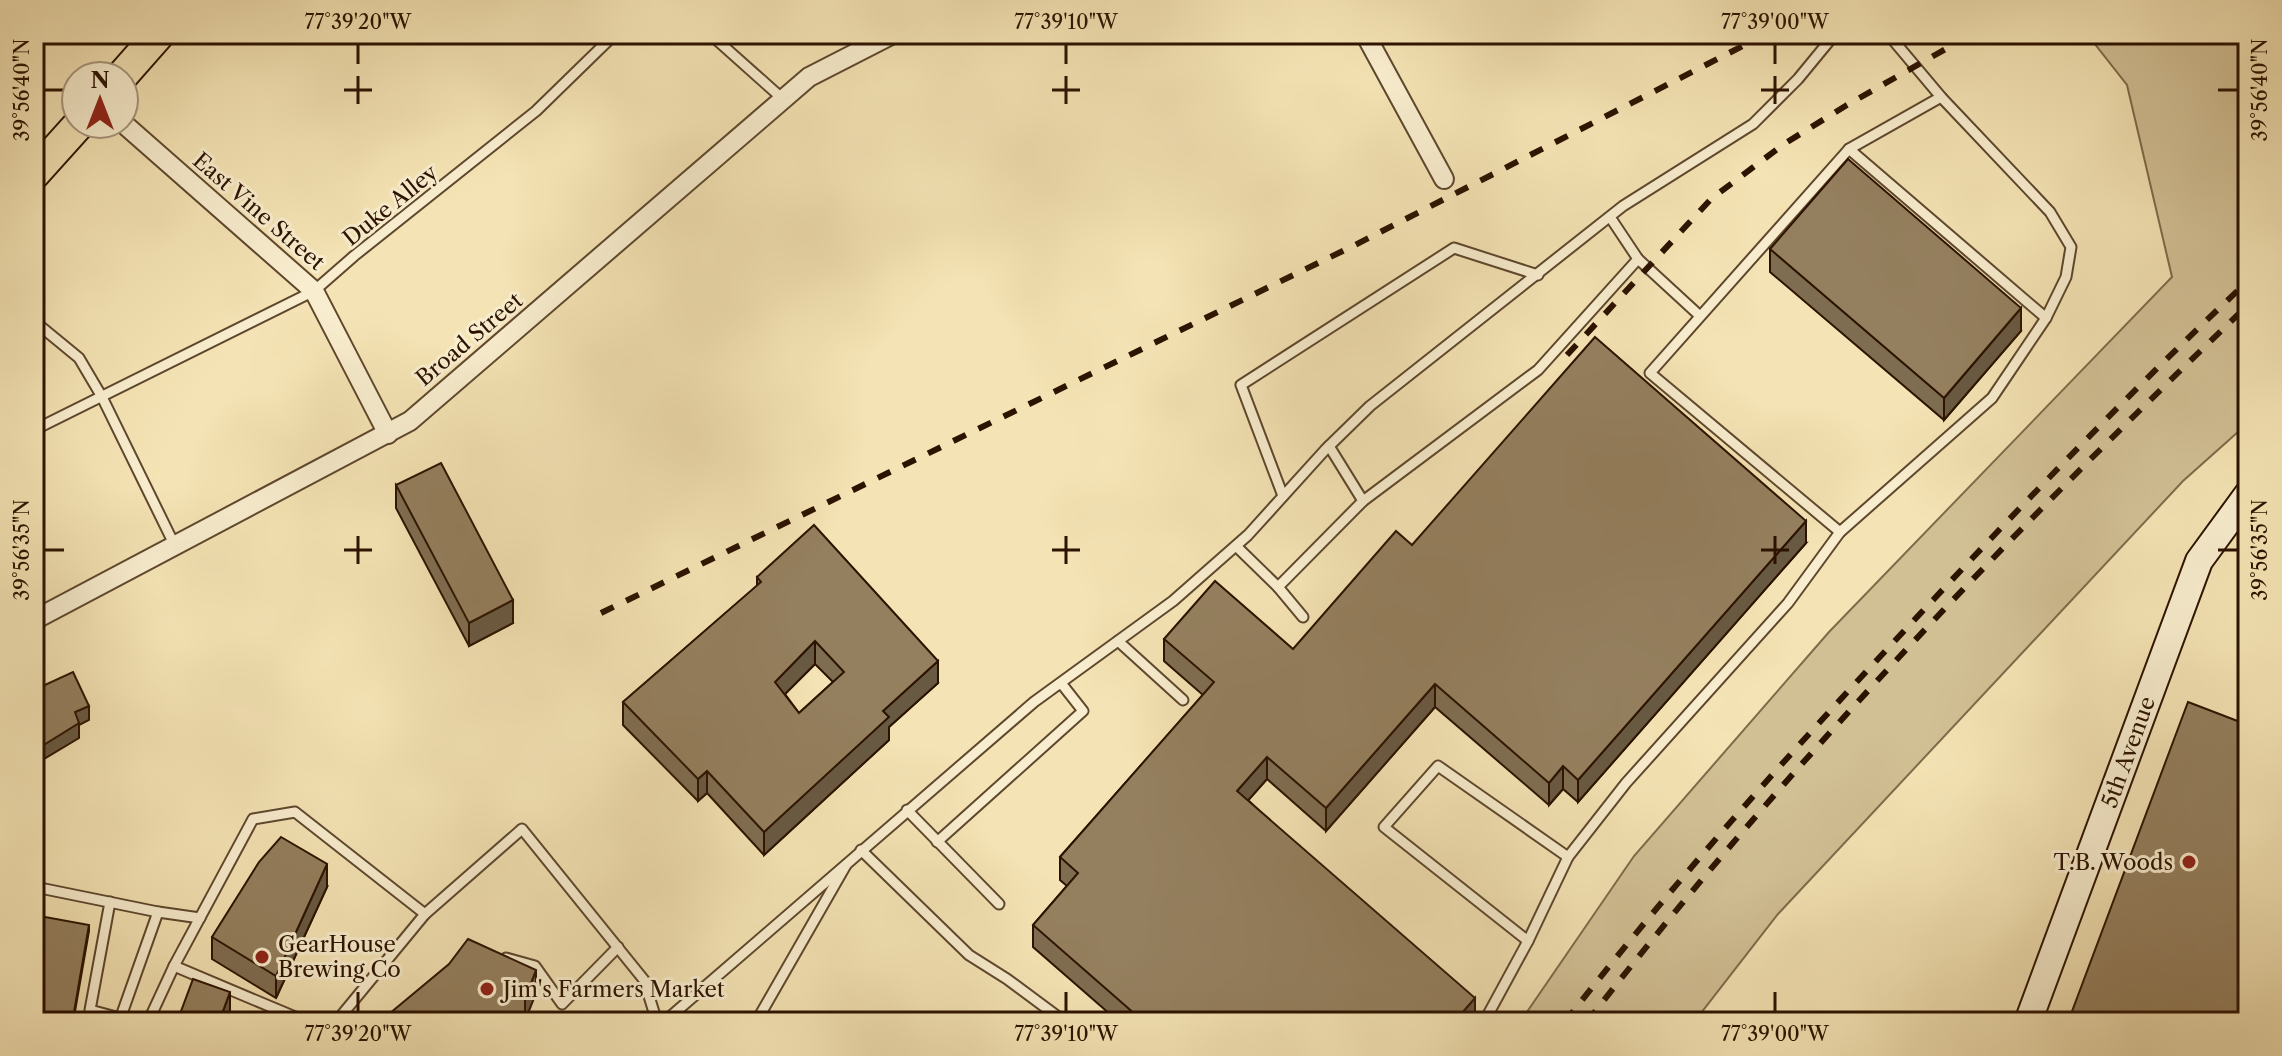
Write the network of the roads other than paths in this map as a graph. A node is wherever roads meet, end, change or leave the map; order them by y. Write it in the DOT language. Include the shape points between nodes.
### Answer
graph roads {
  1 [pos="159,34"];
  2 [pos="615,34"];
  3 [pos="710,34"];
  4 [pos="893,34"];
  5 [pos="1365,34"];
  6 [pos="1835,34"];
  7 [pos="1888,34"];
  8 [pos="136,60"];
  9 [pos="1941,97"];
  10 [pos="784,100"];
  11 [pos="140,138"];
  12 [pos="65,140"];
  13 [pos="1849,149"];
  14 [pos="34,174"];
  15 [pos="1444,179"];
  16 [pos="1610,217"];
  17 [pos="1638,259"];
  18 [pos="1538,275"];
  19 [pos="314,291"];
  20 [pos="1700,316"];
  21 [pos="2046,318"];
  22 [pos="34,321"];
  23 [pos="102,397"];
  24 [pos="34,430"];
  25 [pos="388,434"];
  26 [pos="1329,446"];
  27 [pos="2248,494"];
  28 [pos="1283,496"];
  29 [pos="1363,501"];
  30 [pos="1840,532"];
  31 [pos="175,546"];
  32 [pos="1236,546"];
  33 [pos="1278,587"];
  34 [pos="1303,617"];
  35 [pos="34,620"];
  36 [pos="1118,641"];
  37 [pos="1061,683"];
  38 [pos="1183,700"];
  39 [pos="907,810"];
  40 [pos="937,842"];
  41 [pos="861,850"];
  42 [pos="1568,857"];
  43 [pos="850,859"];
  44 [pos="40,888"];
  45 [pos="110,902"];
  46 [pos="999,904"];
  47 [pos="158,912"];
  48 [pos="425,914"];
  49 [pos="200,918"];
  50 [pos="1528,941"];
  51 [pos="618,947"];
  52 [pos="494,955"];
  53 [pos="174,966"];
  54 [pos="119,1020"];
  55 [pos="148,1022"];
  56 [pos="307,1022"];
  57 [pos="336,1022"];
  58 [pos="657,1022"];
  59 [pos="664,1022"];
  60 [pos="756,1022"];
  61 [pos="1065,1022"];
  62 [pos="1484,1022"];
  63 [pos="2028,1022"];
  1 -- 8 [label="main road"];
  2 -- 19 [label="lane, Duke Alley" via="536,111"];
  3 -- 10 [label="lane"];
  4 -- 10 [label="street, Broad Street" via="809,77"];
  5 -- 15 [label="street"];
  6 -- 16 [label="lane" via="1753,124"];
  7 -- 9 [label="lane"];
  9 -- 13 [label="lane"];
  9 -- 21 [label="lane" via="2050,212 2071,247 2066,277"];
  10 -- 25 [label="street, Broad Street" via="410,421"];
  11 -- 19 [label="street, East Vine Street"];
  12 -- 14 [label="main road"];
  13 -- 20 [label="lane"];
  13 -- 21 [label="lane"];
  16 -- 17 [label="lane"];
  16 -- 18 [label="lane"];
  17 -- 20 [label="lane"];
  17 -- 29 [label="lane" via="1538,370"];
  18 -- 26 [label="lane" via="1370,406"];
  18 -- 28 [label="lane" via="1454,248 1241,385"];
  19 -- 23 [label="lane, Duke Alley"];
  19 -- 25 [label="street, East Vine Street"];
  20 -- 30 [label="lane" via="1650,373"];
  21 -- 30 [label="lane" via="1992,398"];
  22 -- 23 [label="lane" via="79,358"];
  23 -- 24 [label="lane, Duke Alley"];
  23 -- 31 [label="lane"];
  25 -- 31 [label="street, Broad Street"];
  26 -- 28 [label="lane"];
  26 -- 29 [label="lane"];
  27 -- 63 [label="street, 5th Avenue" via="2199,561"];
  28 -- 32 [label="lane"];
  29 -- 33 [label="lane"];
  30 -- 42 [label="lane" via="1788,603 1626,783"];
  31 -- 35 [label="street, Broad Street"];
  32 -- 33 [label="lane"];
  32 -- 36 [label="lane"];
  33 -- 34 [label="lane"];
  36 -- 37 [label="lane"];
  36 -- 38 [label="lane"];
  37 -- 39 [label="lane"];
  37 -- 40 [label="lane" via="1083,711"];
  39 -- 40 [label="lane"];
  39 -- 41 [label="lane"];
  40 -- 46 [label="lane"];
  41 -- 43 [label="lane"];
  41 -- 61 [label="lane" via="969,955"];
  42 -- 50 [label="lane"];
  42 -- 50 [label="lane" via="1438,766 1384,827"];
  43 -- 59 [label="lane"];
  43 -- 60 [label="lane"];
  44 -- 45 [label="lane"];
  45 -- 47 [label="lane"];
  45 -- 54 [label="lane" via="90,1010"];
  47 -- 49 [label="lane"];
  47 -- 54 [label="lane"];
  48 -- 49 [label="lane" via="295,812 253,819"];
  48 -- 51 [label="lane" via="522,829"];
  48 -- 57 [label="lane"];
  49 -- 53 [label="lane"];
  50 -- 62 [label="lane"];
  51 -- 52 [label="lane" via="562,1004 535,966"];
  51 -- 58 [label="lane" via="644,980"];
  53 -- 55 [label="lane"];
  53 -- 56 [label="lane"];
}
